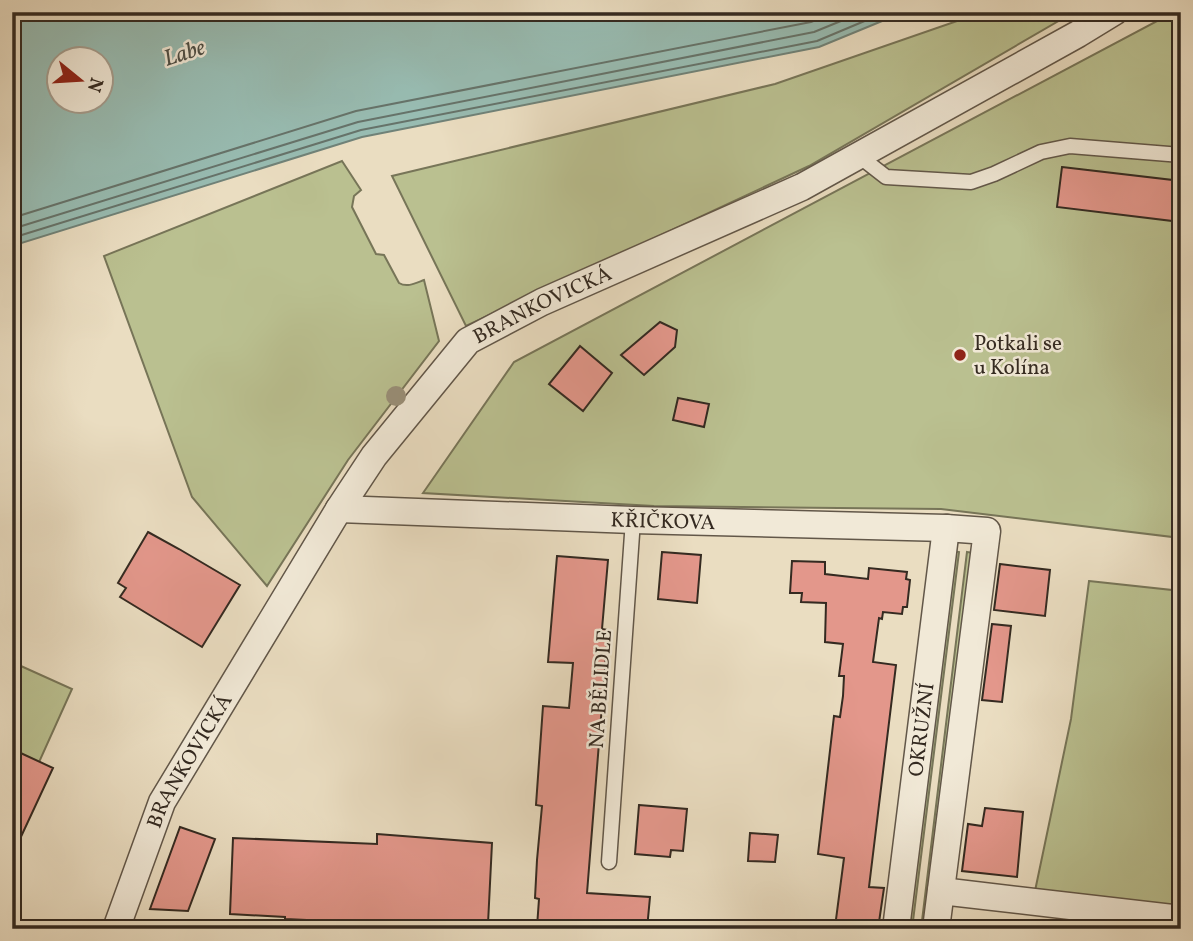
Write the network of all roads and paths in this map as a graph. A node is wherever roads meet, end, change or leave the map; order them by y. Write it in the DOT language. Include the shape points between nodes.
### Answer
graph roads {
  1 [pos="1114,12"];
  2 [pos="1181,155"];
  3 [pos="859,156"];
  4 [pos="339,509"];
  5 [pos="633,520"];
  6 [pos="946,528"];
  7 [pos="987,531"];
  8 [pos="609,862"];
  9 [pos="941,891"];
  10 [pos="1181,919"];
  11 [pos="1144,922"];
  12 [pos="117,929"];
  13 [pos="896,929"];
  14 [pos="936,929"];
  1 -- 3 [label="street, BRANKOVICKÁ"];
  2 -- 3 [label="lane" via="1070,146 1041,152 971,182 886,177"];
  3 -- 4 [label="street, BRANKOVICKÁ" via="802,187 542,302 468,341 374,456"];
  4 -- 5 [label="street, KŘIČKOVA"];
  4 -- 12 [label="street, BRANKOVICKÁ" via="163,802"];
  5 -- 6 [label="street, KŘIČKOVA"];
  5 -- 8 [label="lane, NA BĚLIDLE"];
  6 -- 7 [label="street, KŘIČKOVA"];
  6 -- 13 [label="street, OKRUŽNÍ"];
  7 -- 9 [label="street, OKRUŽNÍ"];
  9 -- 11 [label="street"];
  9 -- 14 [label="street, OKRUŽNÍ"];
  10 -- 11 [label="street"];
}
